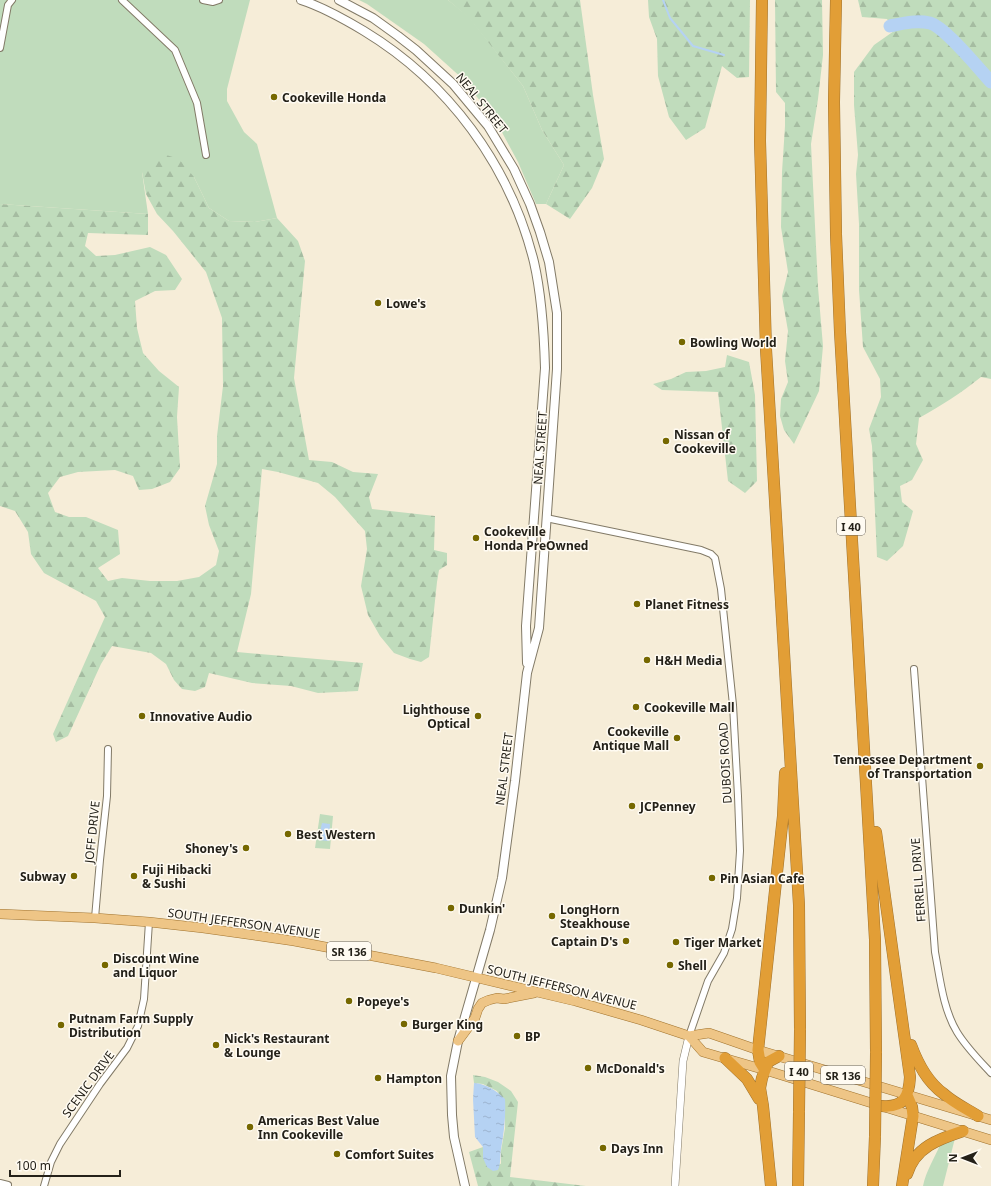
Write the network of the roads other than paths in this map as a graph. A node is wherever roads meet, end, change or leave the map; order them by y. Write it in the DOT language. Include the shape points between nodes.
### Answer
graph roads {
  1 [pos="12,0"];
  2 [pos="122,0"];
  3 [pos="204,0"];
  4 [pos="219,0"];
  5 [pos="301,0"];
  6 [pos="338,0"];
  7 [pos="762,0"];
  8 [pos="836,0"];
  9 [pos="0,48"];
  10 [pos="206,155"];
  11 [pos="546,518"];
  12 [pos="914,669"];
  13 [pos="527,673"];
  14 [pos="788,723"];
  15 [pos="864,745"];
  16 [pos="108,749"];
  17 [pos="0,914"];
  18 [pos="95,918"];
  19 [pos="149,922"];
  20 [pos="476,978"];
  21 [pos="536,992"];
  22 [pos="902,1013"];
  23 [pos="689,1036"];
  24 [pos="458,1041"];
  25 [pos="758,1050"];
  26 [pos="779,1056"];
  27 [pos="725,1058"];
  28 [pos="765,1070"];
  29 [pos="991,1073"];
  30 [pos="907,1095"];
  31 [pos="763,1106"];
  32 [pos="882,1106"];
  33 [pos="912,1116"];
  34 [pos="978,1116"];
  35 [pos="991,1120"];
  36 [pos="964,1132"];
  37 [pos="991,1140"];
  38 [pos="0,1183"];
  39 [pos="8,1185"];
  40 [pos="44,1186"];
  41 [pos="464,1186"];
  42 [pos="675,1186"];
  43 [pos="771,1186"];
  44 [pos="798,1186"];
  45 [pos="873,1186"];
  46 [pos="903,1186"];
  1 -- 9 [label="street" via="8,5"];
  2 -- 10 [label="street" via="175,50 197,103"];
  3 -- 4 [label="street"];
  5 -- 13 [label="main road, NEAL STREET" via="331,12 389,47 415,67 447,99 490,157 520,220 533,262 542,307 545,368 526,626"];
  6 -- 11 [label="main road, NEAL STREET" via="373,18 398,36 453,84 488,126 514,169 530,204 549,262 557,313 558,358"];
  7 -- 14 [label="highway, I 40" via="760,140 765,318"];
  8 -- 15 [label="highway, I 40" via="836,234"];
  11 -- 13 [label="main road, NEAL STREET" via="539,628"];
  11 -- 23 [label="street, DUBOIS ROAD" via="701,550 715,558 732,705 740,851 732,929 724,953 708,981"];
  12 -- 29 [label="street, FERRELL DRIVE" via="934,952 949,1016 966,1046"];
  13 -- 20 [label="main road, NEAL STREET" via="502,878"];
  14 -- 25 [label="highway" via="783,816"];
  14 -- 44 [label="highway, I 40, bridge" via="799,905"];
  15 -- 22 [label="highway"];
  15 -- 45 [label="highway, I 40, bridge" via="875,940"];
  16 -- 18 [label="street, JOFF DRIVE" via="107,796"];
  17 -- 18 [label="main road, SOUTH JEFFERSON AVENUE / SR 136"];
  18 -- 19 [label="main road, SOUTH JEFFERSON AVENUE / SR 136"];
  19 -- 20 [label="main road, SOUTH JEFFERSON AVENUE / SR 136" via="294,941"];
  19 -- 40 [label="street, SCENIC DRIVE" via="144,999 138,1026 127,1048 60,1144 51,1162"];
  20 -- 21 [label="main road, SOUTH JEFFERSON AVENUE / SR 136"];
  20 -- 24 [label="main road, NEAL STREET"];
  21 -- 23 [label="main road, SOUTH JEFFERSON AVENUE / SR 136"];
  21 -- 24 [label="main road" via="482,1003"];
  22 -- 30 [label="highway" via="910,1069"];
  22 -- 34 [label="highway" via="910,1045 918,1064 930,1081 943,1094"];
  23 -- 25 [label="main road, SOUTH JEFFERSON AVENUE / SR 136" via="708,1033"];
  23 -- 27 [label="main road, SR 136" via="703,1052"];
  23 -- 42 [label="street" via="682,1061"];
  24 -- 41 [label="main road, NEAL STREET" via="451,1076 452,1115"];
  25 -- 26 [label="main road, SOUTH JEFFERSON AVENUE / SR 136"];
  25 -- 28 [label="highway" via="760,1062"];
  26 -- 28 [label="highway" via="768,1062"];
  26 -- 30 [label="main road, SOUTH JEFFERSON AVENUE / SR 136"];
  27 -- 28 [label="main road, SR 136"];
  27 -- 31 [label="highway" via="747,1079"];
  28 -- 31 [label="highway" via="760,1084"];
  28 -- 32 [label="main road, SR 136"];
  30 -- 32 [label="highway" via="901,1103"];
  30 -- 33 [label="highway" via="912,1107"];
  30 -- 34 [label="main road, SOUTH JEFFERSON AVENUE / SR 136"];
  31 -- 43 [label="highway"];
  32 -- 33 [label="main road, SR 136"];
  33 -- 36 [label="main road, SR 136"];
  33 -- 46 [label="highway"];
  34 -- 35 [label="main road, SOUTH JEFFERSON AVENUE / SR 136"];
  36 -- 37 [label="main road, SR 136"];
  36 -- 46 [label="highway" via="933,1142 922,1150 910,1166"];
  38 -- 39 [label="street"];
}
